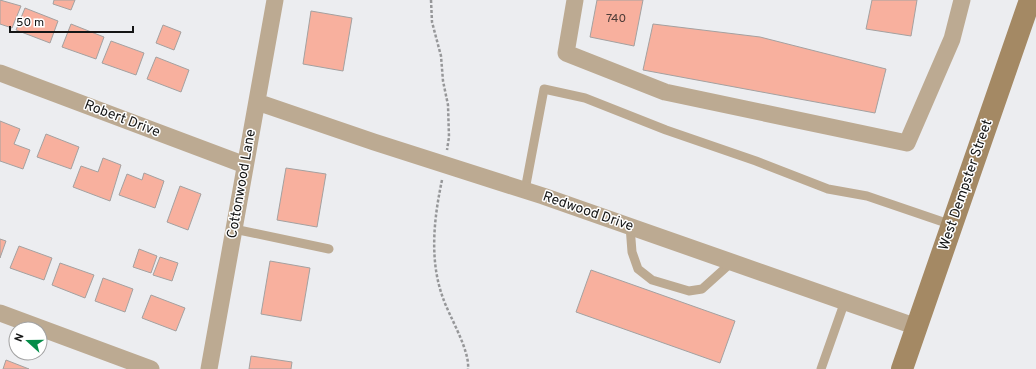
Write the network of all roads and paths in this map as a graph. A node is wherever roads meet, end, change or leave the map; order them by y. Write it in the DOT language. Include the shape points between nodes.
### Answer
graph roads {
  1 [pos="275,0"];
  2 [pos="431,0"];
  3 [pos="576,0"];
  4 [pos="962,0"];
  5 [pos="1030,0"];
  6 [pos="0,72"];
  7 [pos="258,102"];
  8 [pos="446,156"];
  9 [pos="245,165"];
  10 [pos="442,175"];
  11 [pos="525,190"];
  12 [pos="952,224"];
  13 [pos="630,226"];
  14 [pos="234,229"];
  15 [pos="329,249"];
  16 [pos="732,262"];
  17 [pos="845,301"];
  18 [pos="0,313"];
  19 [pos="917,326"];
  20 [pos="151,369"];
  21 [pos="209,369"];
  22 [pos="468,369"];
  23 [pos="821,369"];
  24 [pos="902,369"];
  1 -- 7 [label="street, Cottonwood Lane"];
  2 -- 8 [label="path" via="432,22 441,56 448,105 449,136"];
  3 -- 4 [label="street" via="566,53 665,92 906,143 952,39"];
  5 -- 12 [label="main road, West Dempster Street"];
  6 -- 9 [label="street, Robert Drive"];
  7 -- 9 [label="street, Cottonwood Lane"];
  7 -- 11 [label="street, Redwood Drive"];
  9 -- 14 [label="street, Cottonwood Lane"];
  10 -- 22 [label="path" via="436,205 433,245 436,269 442,297 459,333"];
  11 -- 12 [label="lane" via="544,89 585,98 828,189 867,196"];
  11 -- 13 [label="street, Redwood Drive"];
  12 -- 19 [label="main road, West Dempster Street"];
  13 -- 16 [label="street, Redwood Drive"];
  13 -- 16 [label="lane" via="632,252 638,269 652,280 689,291 702,289"];
  14 -- 15 [label="lane"];
  14 -- 21 [label="street, Cottonwood Lane"];
  16 -- 17 [label="street, Redwood Drive"];
  17 -- 19 [label="street, Redwood Drive"];
  17 -- 23 [label="lane"];
  18 -- 20 [label="street"];
  19 -- 24 [label="main road, West Dempster Street"];
}
